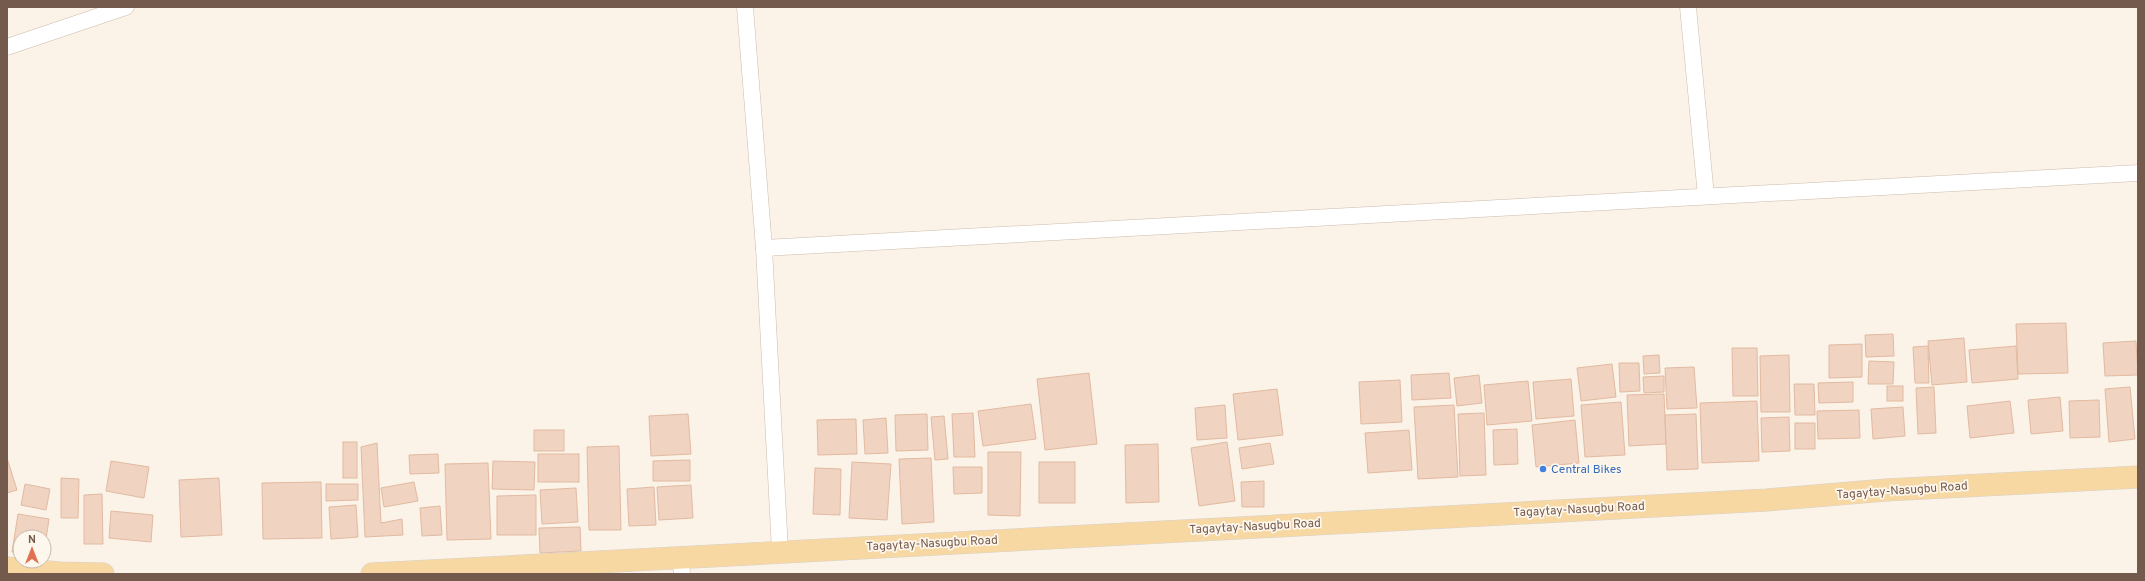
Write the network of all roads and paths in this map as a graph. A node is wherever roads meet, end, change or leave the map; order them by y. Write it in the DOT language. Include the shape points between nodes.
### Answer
graph roads {
  1 [pos="126,7"];
  2 [pos="745,7"];
  3 [pos="1688,7"];
  4 [pos="7,46"];
  5 [pos="2138,172"];
  6 [pos="1706,196"];
  7 [pos="764,248"];
  8 [pos="2138,477"];
  9 [pos="780,551"];
  10 [pos="681,566"];
  11 [pos="7,568"];
  12 [pos="103,574"];
  13 [pos="372,574"];
  1 -- 4 [label="lane"];
  2 -- 7 [label="lane"];
  3 -- 6 [label="lane"];
  5 -- 6 [label="lane"];
  6 -- 7 [label="lane"];
  7 -- 9 [label="lane"];
  8 -- 9 [label="main road, Tagaytay-Nasugbu Road" via="1886,490 1767,500"];
  9 -- 10 [label="main road, Tagaytay-Nasugbu Road"];
  10 -- 13 [label="main road, Tagaytay-Nasugbu Road"];
  11 -- 12 [label="main road"];
}
